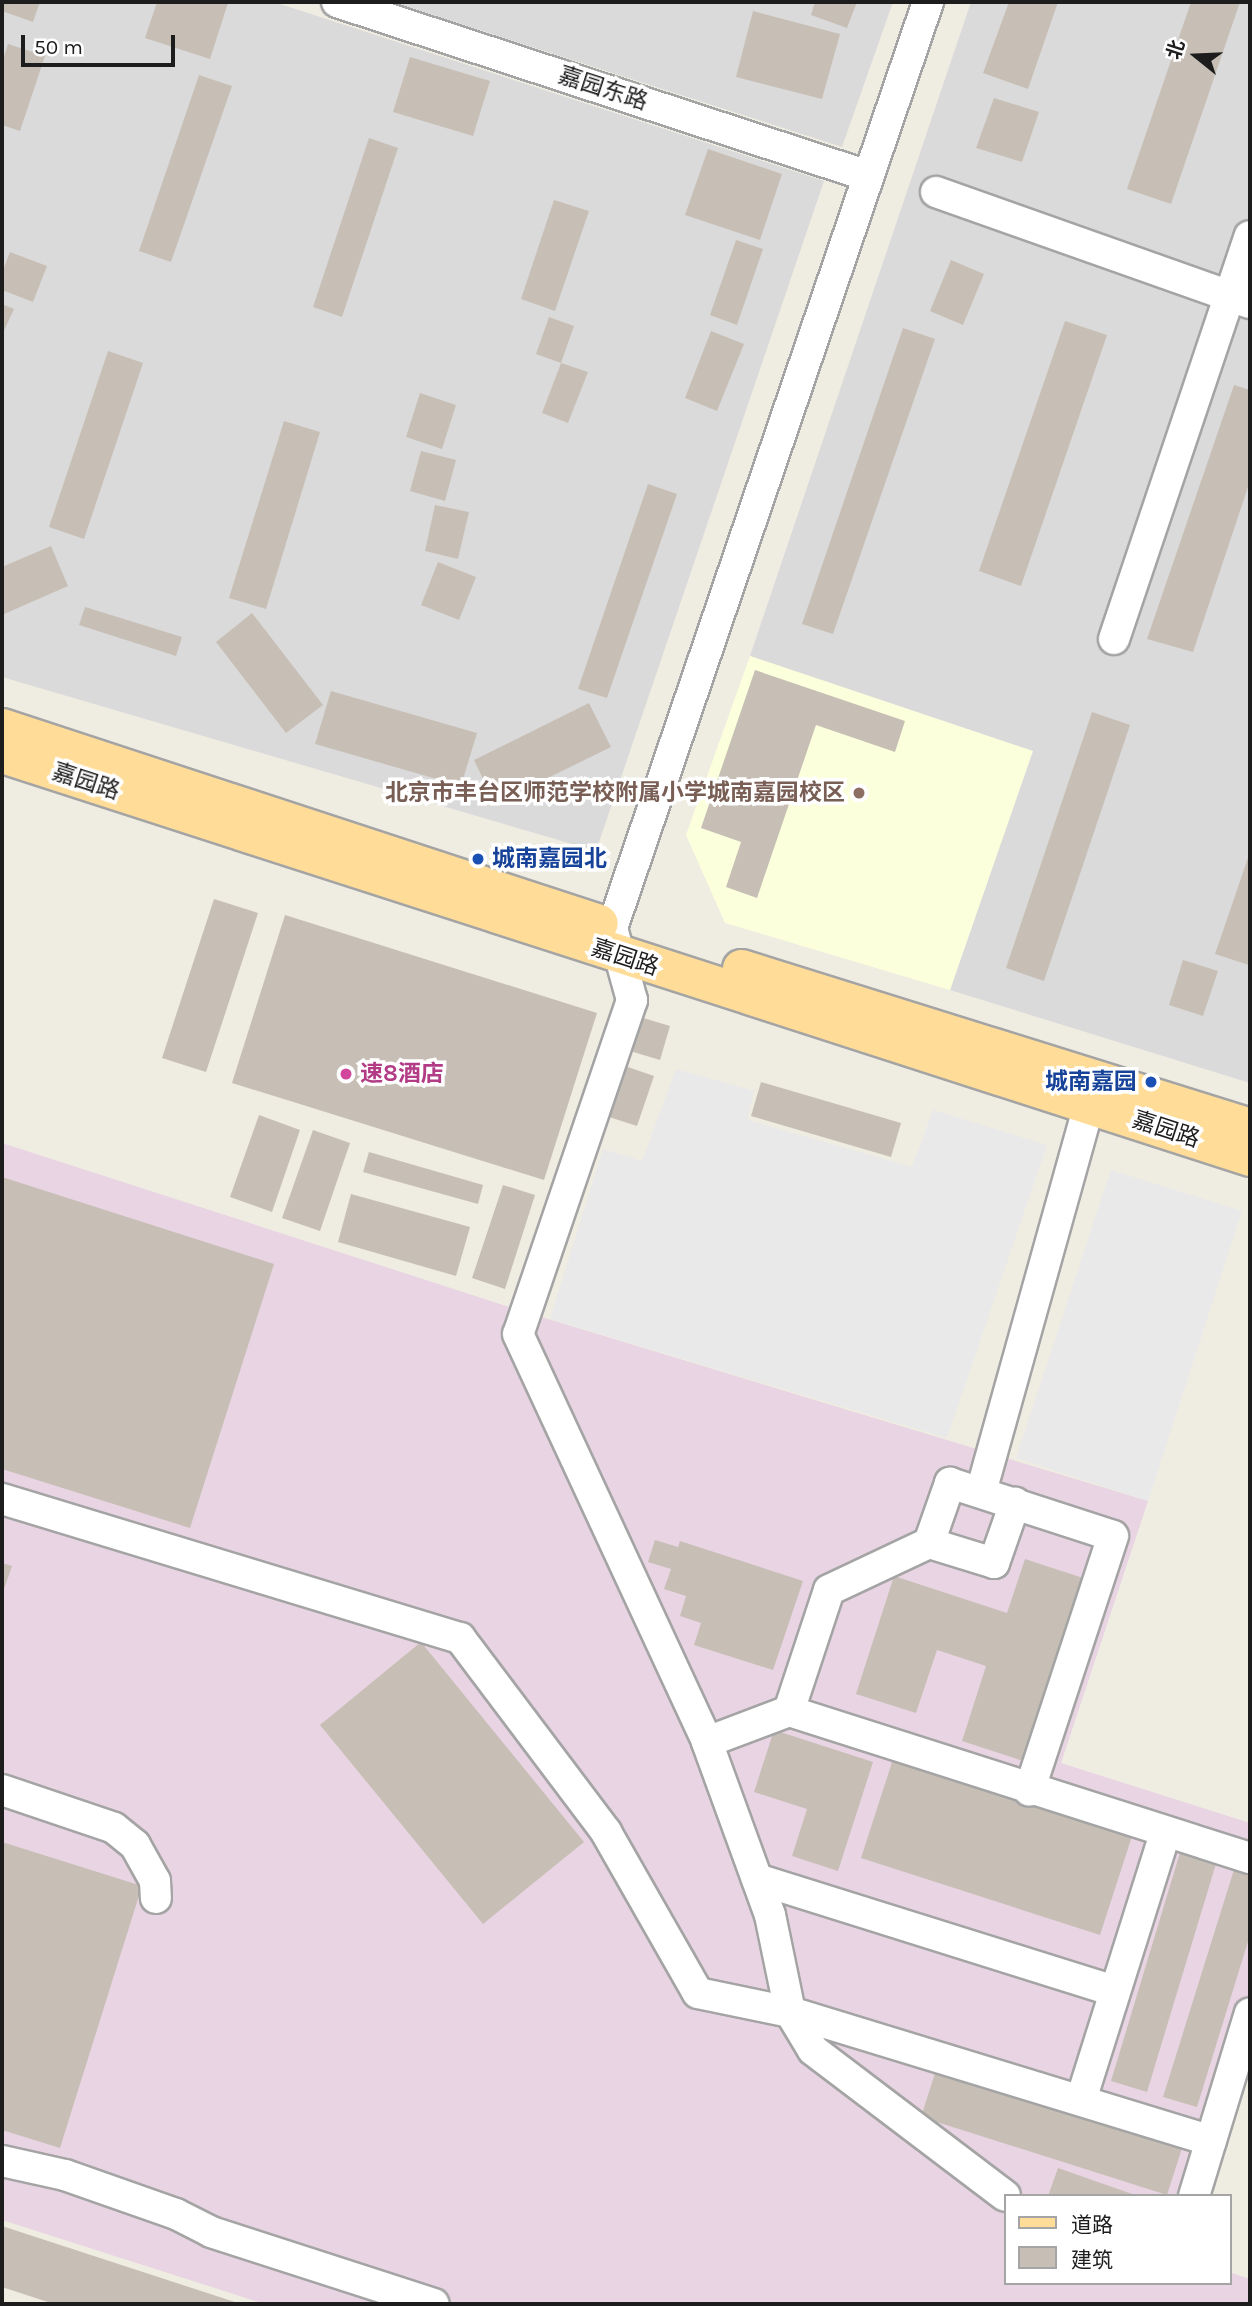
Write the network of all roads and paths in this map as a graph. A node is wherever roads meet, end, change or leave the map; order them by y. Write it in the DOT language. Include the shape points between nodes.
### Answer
graph roads {
  1 [pos="337,2"];
  2 [pos="928,2"];
  3 [pos="868,176"];
  4 [pos="936,192"];
  5 [pos="1250,236"];
  6 [pos="1241,300"];
  7 [pos="1114,639"];
  8 [pos="2,727"];
  9 [pos="2,754"];
  10 [pos="616,942"];
  11 [pos="1093,1092"];
  12 [pos="1250,1127"];
  13 [pos="1250,1157"];
  14 [pos="981,1492"];
  15 [pos="2,1499"];
  16 [pos="1015,1503"];
  17 [pos="929,1543"];
  18 [pos="789,1711"];
  19 [pos="707,1742"];
  20 [pos="2,1790"];
  21 [pos="1029,1791"];
  22 [pos="1165,1833"];
  23 [pos="1250,1858"];
  24 [pos="757,1879"];
  25 [pos="156,1898"];
  26 [pos="1115,1991"];
  27 [pos="790,2012"];
  28 [pos="1250,2013"];
  29 [pos="1081,2100"];
  30 [pos="1211,2141"];
  31 [pos="2,2161"];
  32 [pos="1195,2194"];
  33 [pos="1004,2195"];
  34 [pos="435,2304"];
  1 -- 3 [label="street, 嘉园东路"];
  2 -- 3 [label="street"];
  3 -- 10 [label="street"];
  4 -- 6 [label="street"];
  5 -- 6 [label="street"];
  6 -- 7 [label="street"];
  8 -- 10 [label="main road, 嘉园路"];
  9 -- 10 [label="main road, 嘉园路"];
  10 -- 11 [label="main road, 嘉园路"];
  10 -- 19 [label="street" via="632,1000 518,1334"];
  11 -- 12 [label="main road, 嘉园路"];
  11 -- 13 [label="main road, 嘉园路"];
  11 -- 14 [label="street"];
  14 -- 16 [label="street"];
  14 -- 17 [label="street" via="950,1483"];
  15 -- 27 [label="street" via="460,1638 606,1832 698,1993"];
  16 -- 17 [label="street" via="994,1563"];
  16 -- 21 [label="street" via="1113,1536"];
  17 -- 18 [label="street" via="829,1590"];
  18 -- 19 [label="street"];
  18 -- 21 [label="street"];
  19 -- 24 [label="street"];
  20 -- 25 [label="street" via="114,1828 135,1845 155,1881"];
  21 -- 22 [label="street"];
  22 -- 23 [label="street"];
  22 -- 26 [label="street"];
  24 -- 26 [label="street"];
  24 -- 27 [label="street" via="770,1915"];
  26 -- 29 [label="street"];
  27 -- 29 [label="street"];
  27 -- 33 [label="street" via="813,2049"];
  28 -- 30 [label="street"];
  29 -- 30 [label="street"];
  30 -- 32 [label="street"];
  31 -- 34 [label="street" via="65,2175 176,2214 211,2232"];
}
